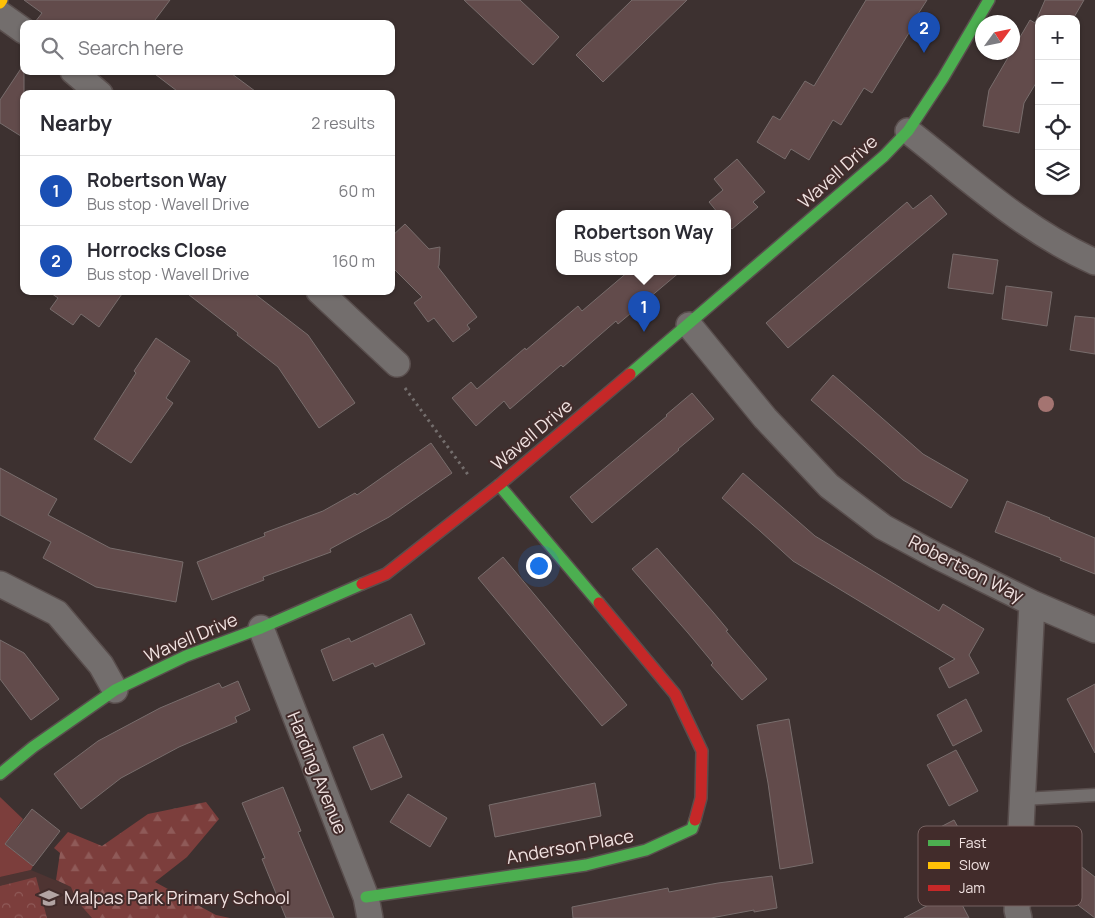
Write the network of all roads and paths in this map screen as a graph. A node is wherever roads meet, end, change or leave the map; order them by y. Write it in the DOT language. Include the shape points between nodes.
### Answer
graph roads {
  1 [pos="989,0"];
  2 [pos="0,14"];
  3 [pos="20,28"];
  4 [pos="78,75"];
  5 [pos="95,90"];
  6 [pos="908,131"];
  7 [pos="1095,262"];
  8 [pos="323,295"];
  9 [pos="690,325"];
  10 [pos="397,364"];
  11 [pos="500,485"];
  12 [pos="484,498"];
  13 [pos="0,584"];
  14 [pos="1032,603"];
  15 [pos="261,628"];
  16 [pos="1095,630"];
  17 [pos="116,690"];
  18 [pos="0,774"];
  19 [pos="1095,795"];
  20 [pos="1023,799"];
  21 [pos="1022,826"];
  22 [pos="368,907"];
  1 -- 6 [label="street, Wavell Drive"];
  2 -- 3 [label="street"];
  4 -- 5 [label="street"];
  6 -- 7 [label="street" via="1020,218"];
  6 -- 9 [label="street, Wavell Drive" via="884,156"];
  8 -- 10 [label="street"];
  9 -- 11 [label="street, Wavell Drive"];
  9 -- 14 [label="street, Robertson Way" via="765,418 829,486 883,527"];
  10 -- 12 [label="path" via="399,379"];
  11 -- 12 [label="street, Wavell Drive"];
  11 -- 22 [label="street, Anderson Place" via="675,694 702,752 701,798 692,829 646,850 586,865"];
  12 -- 15 [label="street, Wavell Drive" via="386,574"];
  13 -- 17 [label="street" via="57,613 101,665"];
  14 -- 16 [label="street, Robertson Way"];
  14 -- 20 [label="street, Robertson Way"];
  15 -- 17 [label="street, Wavell Drive" via="186,656"];
  15 -- 22 [label="street, Harding Avenue"];
  17 -- 18 [label="street, Wavell Drive"];
  19 -- 20 [label="lane"];
  20 -- 21 [label="street, Robertson Way"];
}
